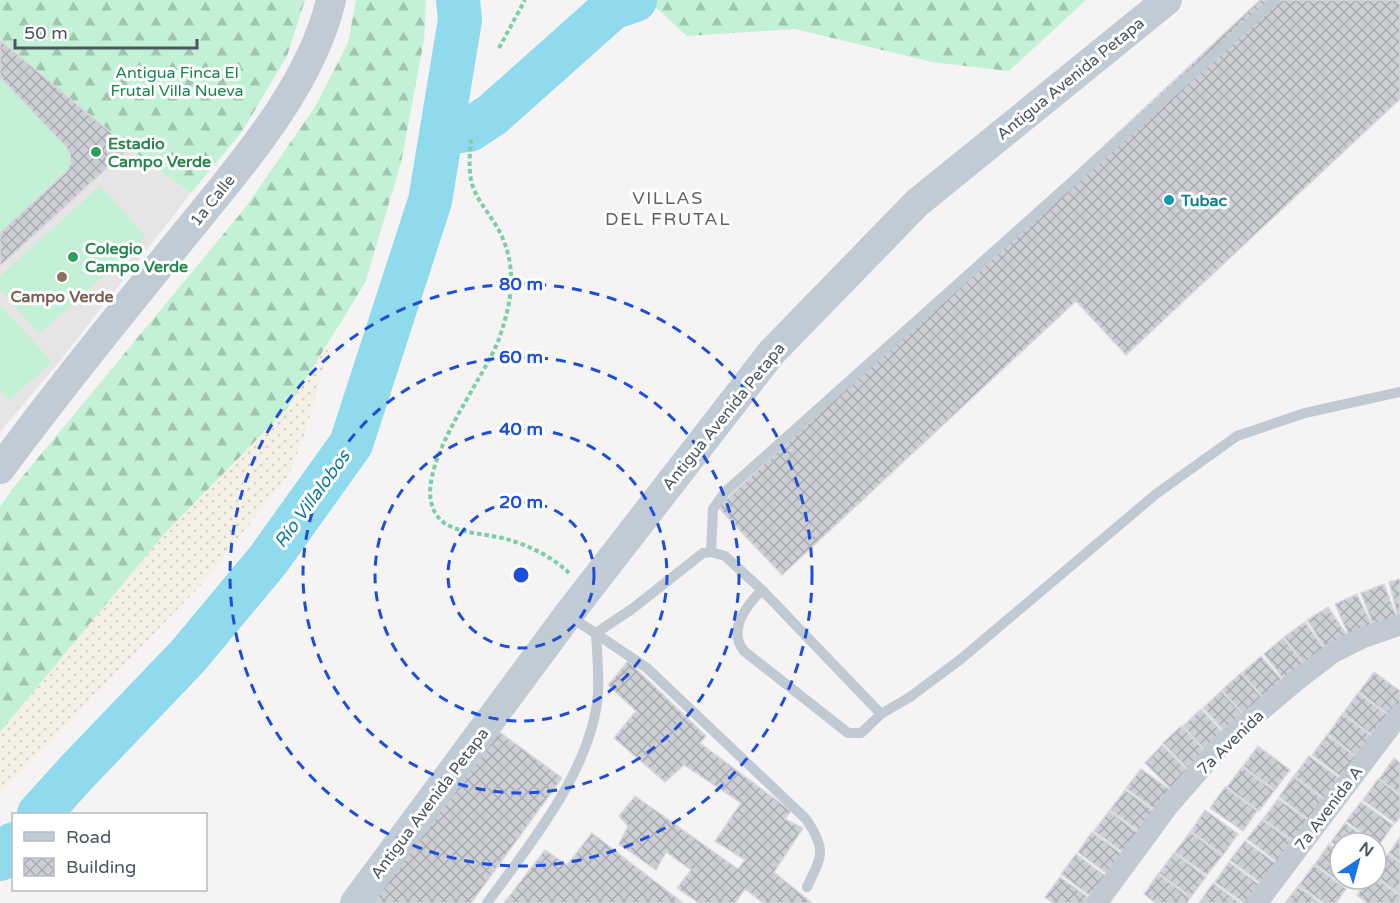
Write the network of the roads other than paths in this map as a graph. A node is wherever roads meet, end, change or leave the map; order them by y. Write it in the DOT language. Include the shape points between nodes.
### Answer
graph roads {
  1 [pos="331,0"];
  2 [pos="1167,0"];
  3 [pos="1275,0"];
  4 [pos="1400,392"];
  5 [pos="0,469"];
  6 [pos="711,552"];
  7 [pos="762,590"];
  8 [pos="568,615"];
  9 [pos="1400,625"];
  10 [pos="596,633"];
  11 [pos="881,714"];
  12 [pos="1400,714"];
  13 [pos="807,888"];
  14 [pos="355,903"];
  15 [pos="487,903"];
  16 [pos="1097,903"];
  17 [pos="1257,903"];
  1 -- 5 [label="main road, 1a Calle" via="307,65 251,152"];
  2 -- 8 [label="main road, Antigua Avenida Petapa" via="917,203 772,352"];
  3 -- 6 [label="lane" via="720,497 713,509"];
  4 -- 11 [label="lane" via="1305,413 1237,436 1155,494 961,659"];
  6 -- 7 [label="lane" via="725,556"];
  6 -- 10 [label="lane" via="703,553"];
  7 -- 11 [label="lane"];
  7 -- 11 [label="lane" via="741,617 736,634 744,651 848,733 861,733"];
  8 -- 10 [label="lane"];
  8 -- 14 [label="main road, Antigua Avenida Petapa"];
  9 -- 16 [label="street, 7a Avenida" via="1334,652 1224,742 1169,805"];
  10 -- 13 [label="lane" via="647,668 806,819 820,838 821,860"];
  10 -- 15 [label="lane" via="598,694 589,737 563,794"];
  12 -- 17 [label="street, 7a Avenida A"];
}
